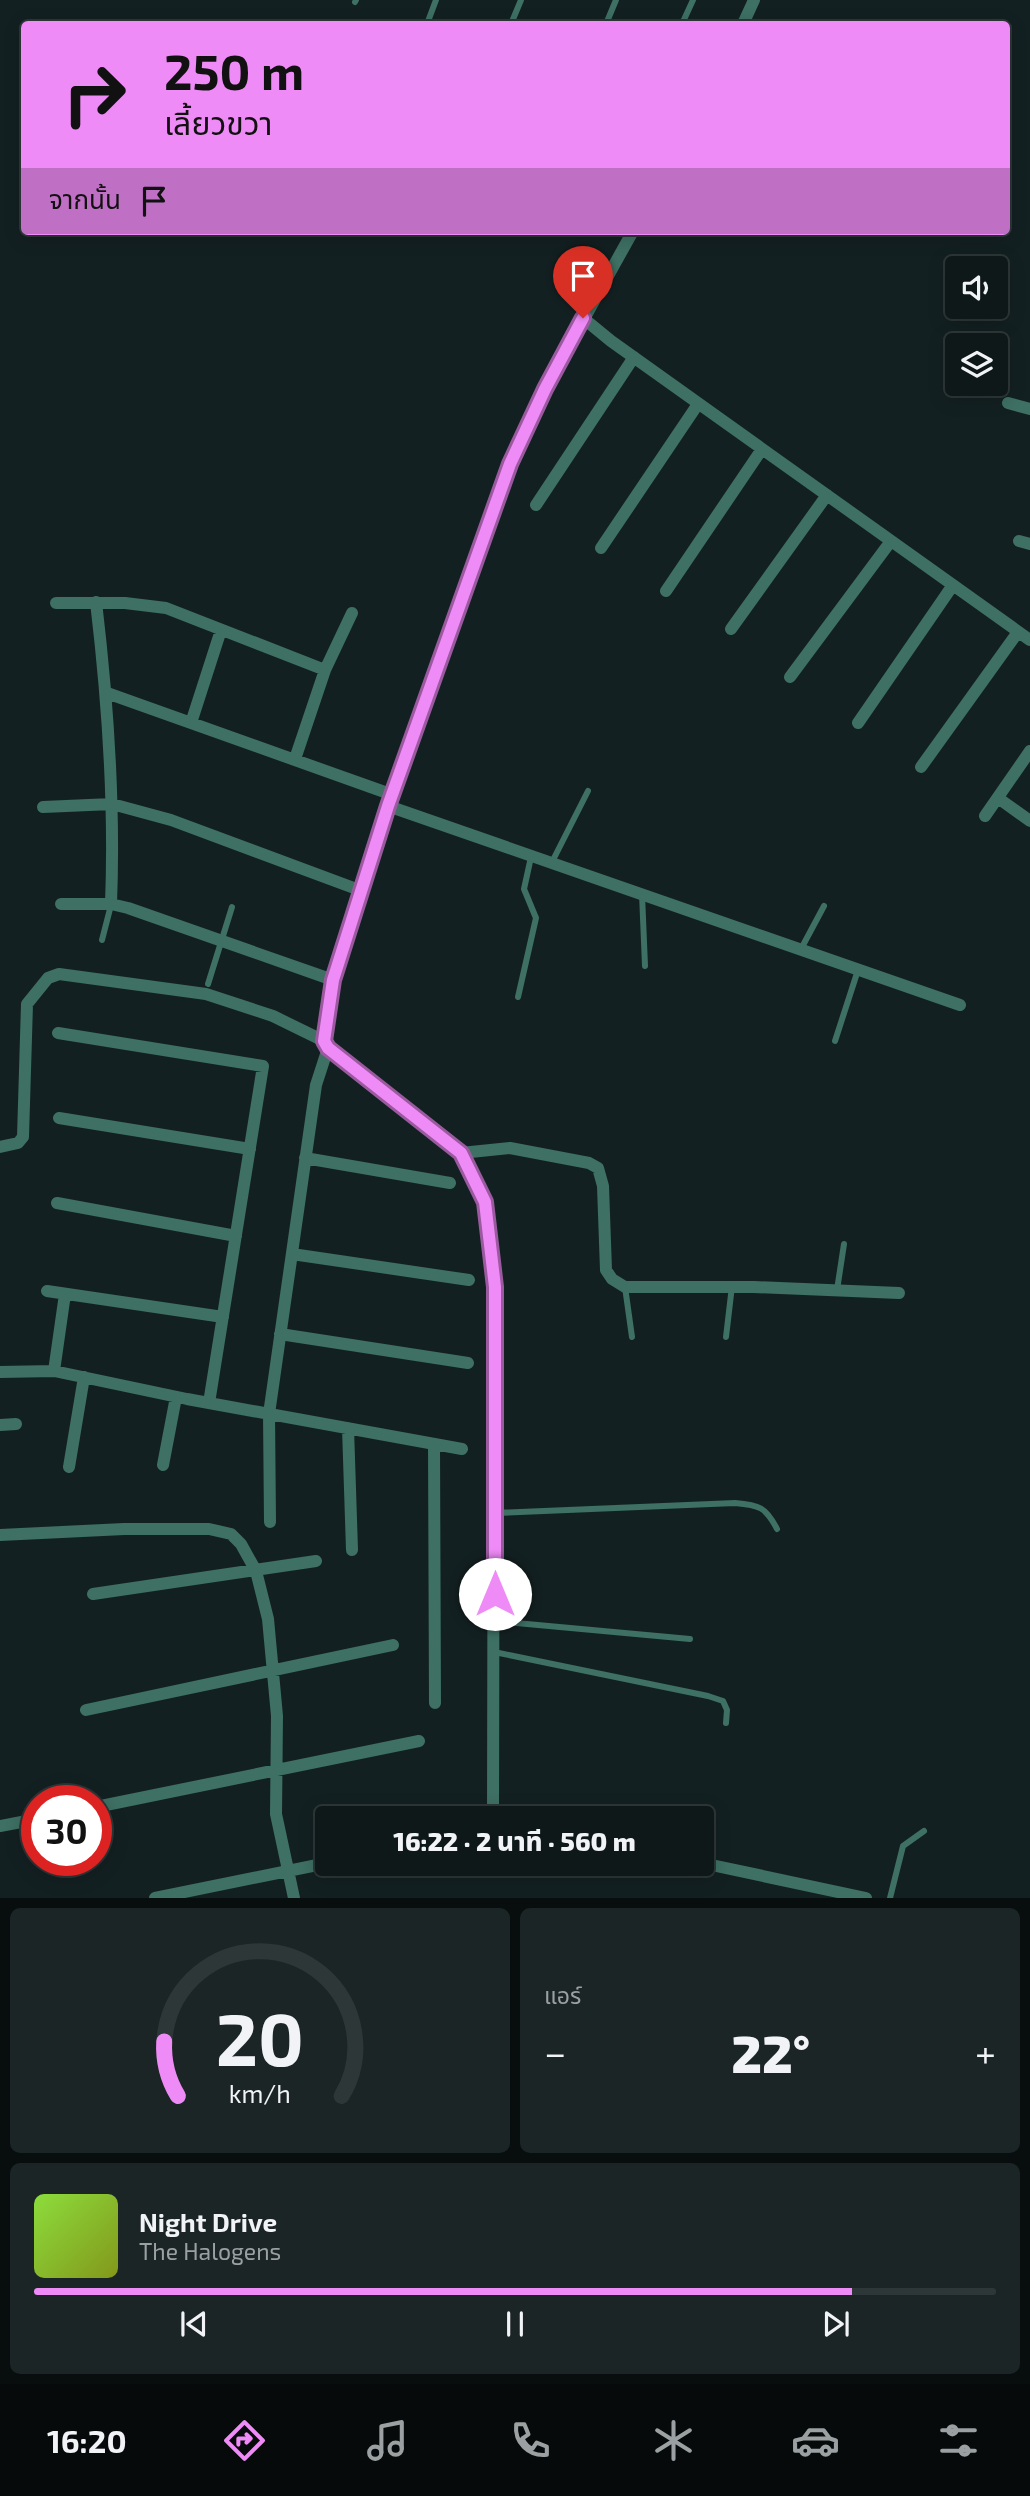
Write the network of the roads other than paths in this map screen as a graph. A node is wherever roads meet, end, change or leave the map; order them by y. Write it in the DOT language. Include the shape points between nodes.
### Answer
graph roads {
  1 [pos="436,0"];
  2 [pos="521,0"];
  3 [pos="616,0"];
  4 [pos="693,0"];
  5 [pos="754,0"];
  6 [pos="428,21"];
  7 [pos="512,21"];
  8 [pos="607,21"];
  9 [pos="683,21"];
  10 [pos="744,21"];
  11 [pos="631,235"];
  12 [pos="583,318"];
  13 [pos="634,357"];
  14 [pos="1008,403"];
  15 [pos="698,404"];
  16 [pos="1030,410"];
  17 [pos="762,449"];
  18 [pos="827,495"];
  19 [pos="536,505"];
  20 [pos="891,541"];
  21 [pos="601,548"];
  22 [pos="953,585"];
  23 [pos="666,592"];
  24 [pos="57,603"];
  25 [pos="96,603"];
  26 [pos="352,613"];
  27 [pos="731,629"];
  28 [pos="221,630"];
  29 [pos="1018,632"];
  30 [pos="1030,640"];
  31 [pos="325,670"];
  32 [pos="790,677"];
  33 [pos="107,693"];
  34 [pos="191,723"];
  35 [pos="858,723"];
  36 [pos="1030,751"];
  37 [pos="295,759"];
  38 [pos="921,767"];
  39 [pos="588,791"];
  40 [pos="998,798"];
  41 [pos="390,801"];
  42 [pos="112,804"];
  43 [pos="43,807"];
  44 [pos="985,816"];
  45 [pos="1030,821"];
  46 [pos="531,855"];
  47 [pos="552,862"];
  48 [pos="362,891"];
  49 [pos="642,894"];
  50 [pos="61,904"];
  51 [pos="111,904"];
  52 [pos="824,905"];
  53 [pos="232,907"];
  54 [pos="102,940"];
  55 [pos="220,940"];
  56 [pos="801,949"];
  57 [pos="645,966"];
  58 [pos="858,969"];
  59 [pos="333,980"];
  60 [pos="208,984"];
  61 [pos="518,997"];
  62 [pos="960,1006"];
  63 [pos="58,1033"];
  64 [pos="835,1041"];
  65 [pos="326,1045"];
  66 [pos="59,1118"];
  67 [pos="0,1147"];
  68 [pos="250,1150"];
  69 [pos="461,1153"];
  70 [pos="305,1158"];
  71 [pos="450,1183"];
  72 [pos="57,1202"];
  73 [pos="236,1236"];
  74 [pos="844,1244"];
  75 [pos="292,1254"];
  76 [pos="468,1280"];
  77 [pos="732,1286"];
  78 [pos="625,1287"];
  79 [pos="837,1290"];
  80 [pos="47,1291"];
  81 [pos="899,1293"];
  82 [pos="65,1294"];
  83 [pos="223,1317"];
  84 [pos="280,1335"];
  85 [pos="632,1337"];
  86 [pos="726,1337"];
  87 [pos="468,1363"];
  88 [pos="54,1371"];
  89 [pos="0,1372"];
  90 [pos="84,1377"];
  91 [pos="176,1397"];
  92 [pos="209,1404"];
  93 [pos="269,1414"];
  94 [pos="16,1424"];
  95 [pos="0,1426"];
  96 [pos="348,1429"];
  97 [pos="434,1444"];
  98 [pos="462,1449"];
  99 [pos="163,1465"];
  100 [pos="69,1467"];
  101 [pos="495,1513"];
  102 [pos="270,1522"];
  103 [pos="777,1529"];
  104 [pos="0,1535"];
  105 [pos="352,1550"];
  106 [pos="316,1561"];
  107 [pos="256,1571"];
  108 [pos="93,1594"];
  109 [pos="494,1621"];
  110 [pos="690,1639"];
  111 [pos="393,1646"];
  112 [pos="494,1652"];
  113 [pos="274,1670"];
  114 [pos="435,1703"];
  115 [pos="86,1710"];
  116 [pos="726,1723"];
  117 [pos="419,1741"];
  118 [pos="275,1770"];
  119 [pos="112,1804"];
  120 [pos="493,1806"];
  121 [pos="21,1822"];
  122 [pos="0,1826"];
  123 [pos="923,1831"];
  124 [pos="315,1865"];
  125 [pos="714,1866"];
  126 [pos="288,1871"];
  127 [pos="155,1898"];
  128 [pos="294,1898"];
  129 [pos="866,1898"];
  130 [pos="890,1898"];
  1 -- 6 [label="lane"];
  2 -- 7 [label="lane"];
  3 -- 8 [label="lane"];
  4 -- 9 [label="lane"];
  5 -- 10 [label="street"];
  11 -- 12 [label="street"];
  12 -- 13 [label="street"];
  12 -- 41 [label="street" via="510,464"];
  13 -- 15 [label="street"];
  13 -- 19 [label="street"];
  14 -- 16 [label="street"];
  15 -- 17 [label="street"];
  15 -- 21 [label="street"];
  17 -- 18 [label="street"];
  17 -- 23 [label="street"];
  18 -- 20 [label="street"];
  18 -- 27 [label="street"];
  20 -- 22 [label="street"];
  20 -- 32 [label="street"];
  22 -- 29 [label="street"];
  22 -- 35 [label="street"];
  24 -- 25 [label="street"];
  25 -- 28 [label="street" via="166,608"];
  25 -- 33 [label="street"];
  26 -- 31 [label="street"];
  28 -- 31 [label="street"];
  28 -- 34 [label="street"];
  29 -- 30 [label="street"];
  29 -- 38 [label="street"];
  31 -- 37 [label="street"];
  33 -- 34 [label="street"];
  33 -- 42 [label="street"];
  34 -- 37 [label="street"];
  36 -- 40 [label="street"];
  37 -- 41 [label="street"];
  39 -- 47 [label="lane"];
  40 -- 44 [label="street"];
  40 -- 45 [label="street"];
  41 -- 46 [label="street"];
  41 -- 48 [label="street"];
  42 -- 43 [label="street"];
  42 -- 48 [label="street" via="171,820"];
  42 -- 51 [label="street"];
  46 -- 47 [label="street"];
  46 -- 61 [label="lane" via="524,889 536,918"];
  47 -- 49 [label="street"];
  48 -- 59 [label="street"];
  49 -- 56 [label="street"];
  49 -- 57 [label="lane"];
  50 -- 51 [label="street"];
  51 -- 54 [label="lane"];
  51 -- 55 [label="street"];
  52 -- 56 [label="lane"];
  53 -- 55 [label="lane"];
  55 -- 59 [label="street"];
  55 -- 60 [label="lane"];
  56 -- 58 [label="street"];
  58 -- 62 [label="street"];
  58 -- 64 [label="lane"];
  59 -- 65 [label="street"];
  63 -- 68 [label="street" via="263,1066"];
  65 -- 67 [label="street" via="273,1016 206,994 59,974 47,978 27,1004 23,1137 18,1143"];
  65 -- 69 [label="street"];
  65 -- 70 [label="street"];
  66 -- 68 [label="street"];
  68 -- 73 [label="street"];
  69 -- 78 [label="street" via="510,1147 598,1168 603,1186 606,1270"];
  69 -- 101 [label="street" via="485,1202 495,1287"];
  70 -- 71 [label="street"];
  70 -- 75 [label="street"];
  72 -- 73 [label="street"];
  73 -- 83 [label="street"];
  74 -- 79 [label="lane"];
  75 -- 76 [label="street"];
  75 -- 84 [label="street"];
  77 -- 78 [label="street"];
  77 -- 79 [label="street"];
  77 -- 86 [label="lane"];
  78 -- 85 [label="lane"];
  79 -- 81 [label="street"];
  80 -- 82 [label="street"];
  82 -- 83 [label="street"];
  82 -- 88 [label="street"];
  83 -- 92 [label="street"];
  84 -- 87 [label="street"];
  84 -- 93 [label="street"];
  88 -- 89 [label="street"];
  88 -- 90 [label="street"];
  90 -- 91 [label="street"];
  90 -- 100 [label="street"];
  91 -- 92 [label="street"];
  91 -- 99 [label="street"];
  92 -- 93 [label="street"];
  93 -- 96 [label="street"];
  93 -- 102 [label="street"];
  94 -- 95 [label="street"];
  96 -- 97 [label="street"];
  96 -- 105 [label="street"];
  97 -- 98 [label="street"];
  97 -- 114 [label="street"];
  101 -- 103 [label="lane" via="735,1503 769,1513"];
  101 -- 109 [label="street"];
  104 -- 107 [label="street" via="209,1529 231,1534"];
  106 -- 107 [label="street"];
  107 -- 108 [label="street"];
  107 -- 113 [label="street"];
  109 -- 110 [label="lane"];
  109 -- 112 [label="street"];
  111 -- 113 [label="street"];
  112 -- 116 [label="lane" via="708,1696 723,1701"];
  112 -- 120 [label="street"];
  113 -- 115 [label="street"];
  113 -- 118 [label="street"];
  117 -- 118 [label="street"];
  118 -- 119 [label="street"];
  118 -- 126 [label="street" via="276,1814"];
  121 -- 122 [label="street"];
  123 -- 130 [label="lane" via="903,1846"];
  124 -- 126 [label="street"];
  125 -- 129 [label="street"];
  126 -- 127 [label="street"];
  126 -- 128 [label="street"];
}
